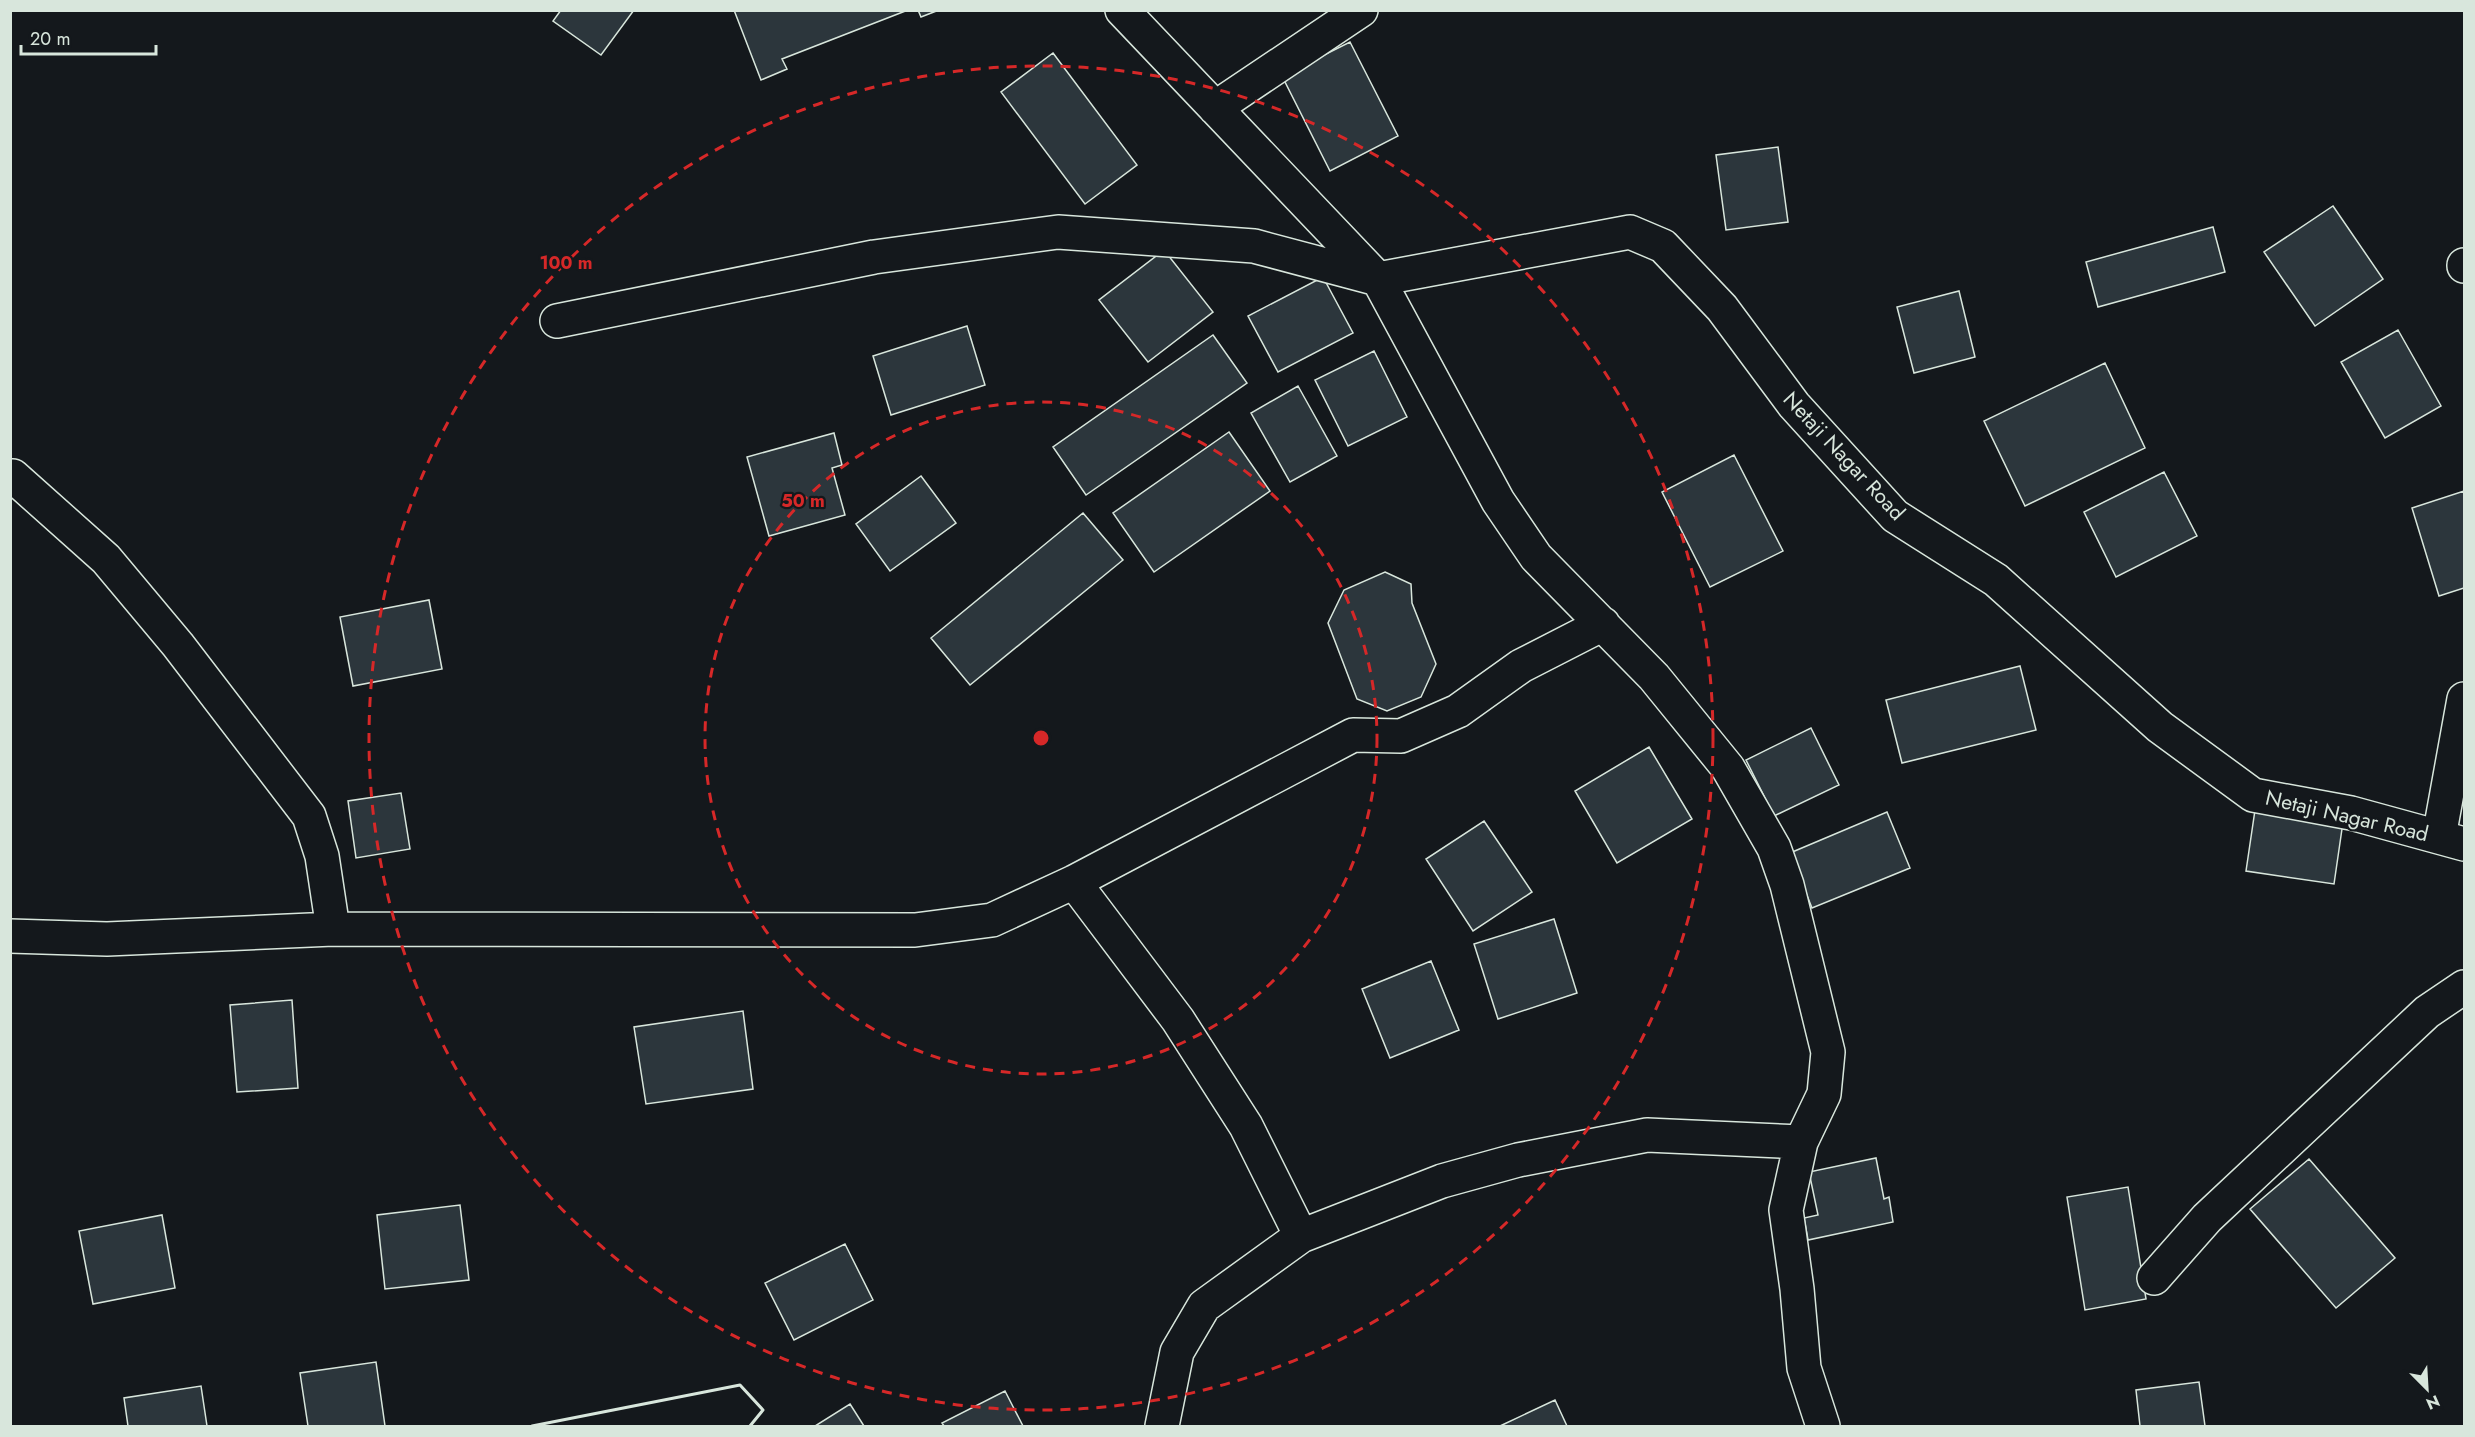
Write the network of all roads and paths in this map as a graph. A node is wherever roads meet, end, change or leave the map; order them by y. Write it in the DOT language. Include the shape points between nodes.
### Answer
graph roads {
  1 [pos="1122,10"];
  2 [pos="1361,10"];
  3 [pos="1215,108"];
  4 [pos="1378,279"];
  5 [pos="557,321"];
  6 [pos="13,476"];
  7 [pos="1603,624"];
  8 [pos="2464,699"];
  9 [pos="2452,840"];
  10 [pos="1074,882"];
  11 [pos="333,929"];
  12 [pos="10,936"];
  13 [pos="2464,987"];
  14 [pos="1801,1142"];
  15 [pos="1302,1236"];
  16 [pos="2154,1278"];
  17 [pos="1162,1426"];
  18 [pos="1823,1426"];
  1 -- 3 [label="street"];
  2 -- 3 [label="street"];
  3 -- 4 [label="street"];
  4 -- 5 [label="street" via="1254,246 1058,232 874,257"];
  4 -- 7 [label="street" via="1498,501 1536,557"];
  4 -- 9 [label="street, Netaji Nagar Road" via="1630,232 1663,246 1722,308 1794,405 1895,516 1996,580 2160,727 2253,795 2351,813"];
  6 -- 11 [label="street" via="106,559 178,645 309,816 322,856"];
  7 -- 10 [label="street" via="1521,666 1458,711 1401,736 1353,735"];
  7 -- 14 [label="street" via="1654,676 1728,768 1774,848 1787,885 1828,1052 1824,1094"];
  8 -- 9 [label="street"];
  10 -- 11 [label="street" via="993,920 915,930"];
  10 -- 15 [label="street" via="1178,1020 1240,1116"];
  11 -- 12 [label="street" via="107,939"];
  13 -- 16 [label="street" via="2427,1012 2207,1218"];
  14 -- 15 [label="street" via="1647,1135 1518,1160 1442,1180"];
  14 -- 18 [label="street" via="1786,1210 1804,1368"];
  15 -- 17 [label="street" via="1204,1306 1177,1352"];
}
